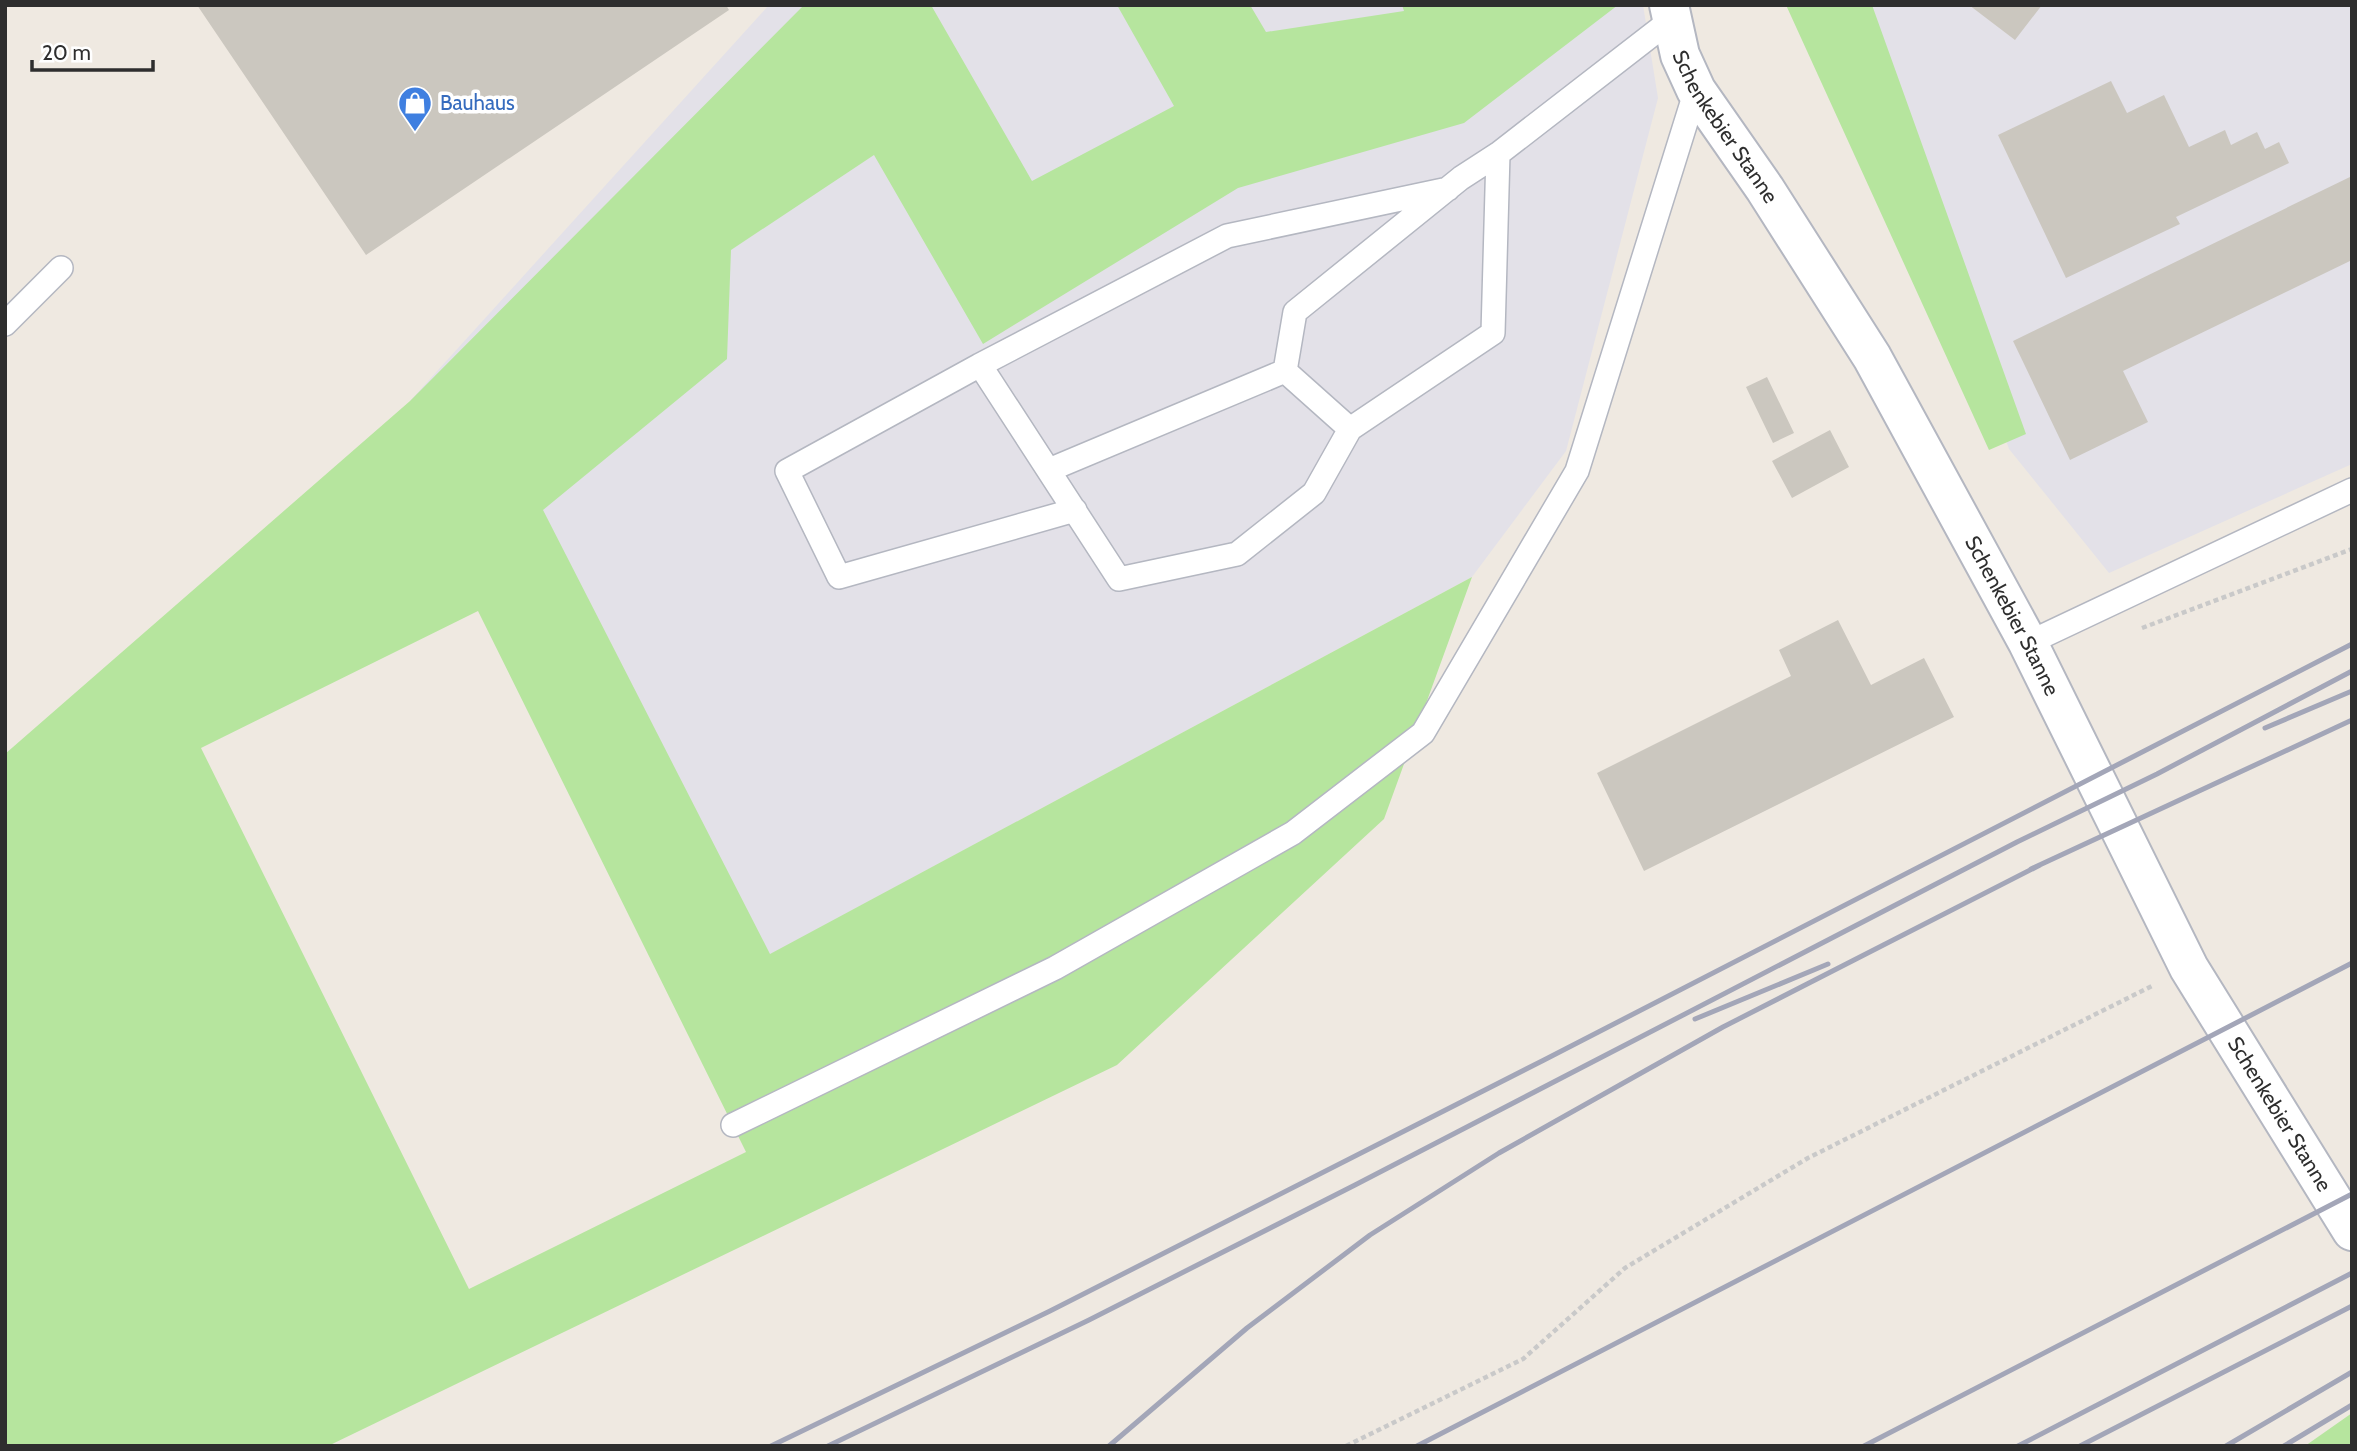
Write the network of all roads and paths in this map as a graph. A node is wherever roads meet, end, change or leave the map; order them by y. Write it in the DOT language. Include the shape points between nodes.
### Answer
graph roads {
  1 [pos="1670,13"];
  2 [pos="1696,90"];
  3 [pos="1497,154"];
  4 [pos="1448,189"];
  5 [pos="61,268"];
  6 [pos="5,324"];
  7 [pos="980,365"];
  8 [pos="1285,371"];
  9 [pos="1350,429"];
  10 [pos="1049,470"];
  11 [pos="2352,490"];
  12 [pos="1074,510"];
  13 [pos="2352,549"];
  14 [pos="2137,630"];
  15 [pos="2028,643"];
  16 [pos="2189,968"];
  17 [pos="733,1125"];
  18 [pos="2352,1231"];
  19 [pos="1346,1446"];
  1 -- 2 [label="street, Schenkebier Stanne" via="1680,55"];
  1 -- 3 [label="lane"];
  2 -- 15 [label="street, Schenkebier Stanne" via="1872,358"];
  2 -- 17 [label="lane" via="1577,471 1423,733 1293,833 1055,968"];
  3 -- 4 [label="lane"];
  3 -- 9 [label="lane" via="1493,333"];
  4 -- 7 [label="lane" via="1227,236"];
  4 -- 8 [label="lane" via="1295,312"];
  5 -- 6 [label="lane"];
  7 -- 10 [label="lane"];
  7 -- 12 [label="lane" via="787,471 839,577"];
  8 -- 9 [label="lane"];
  8 -- 10 [label="lane"];
  9 -- 12 [label="lane" via="1314,493 1237,554 1119,579"];
  10 -- 12 [label="lane"];
  11 -- 15 [label="lane"];
  13 -- 14 [label="path"];
  15 -- 16 [label="street, Schenkebier Stanne"];
  16 -- 18 [label="street, Schenkebier Stanne"];
  16 -- 19 [label="path" via="1808,1158 1625,1268 1523,1359"];
}
